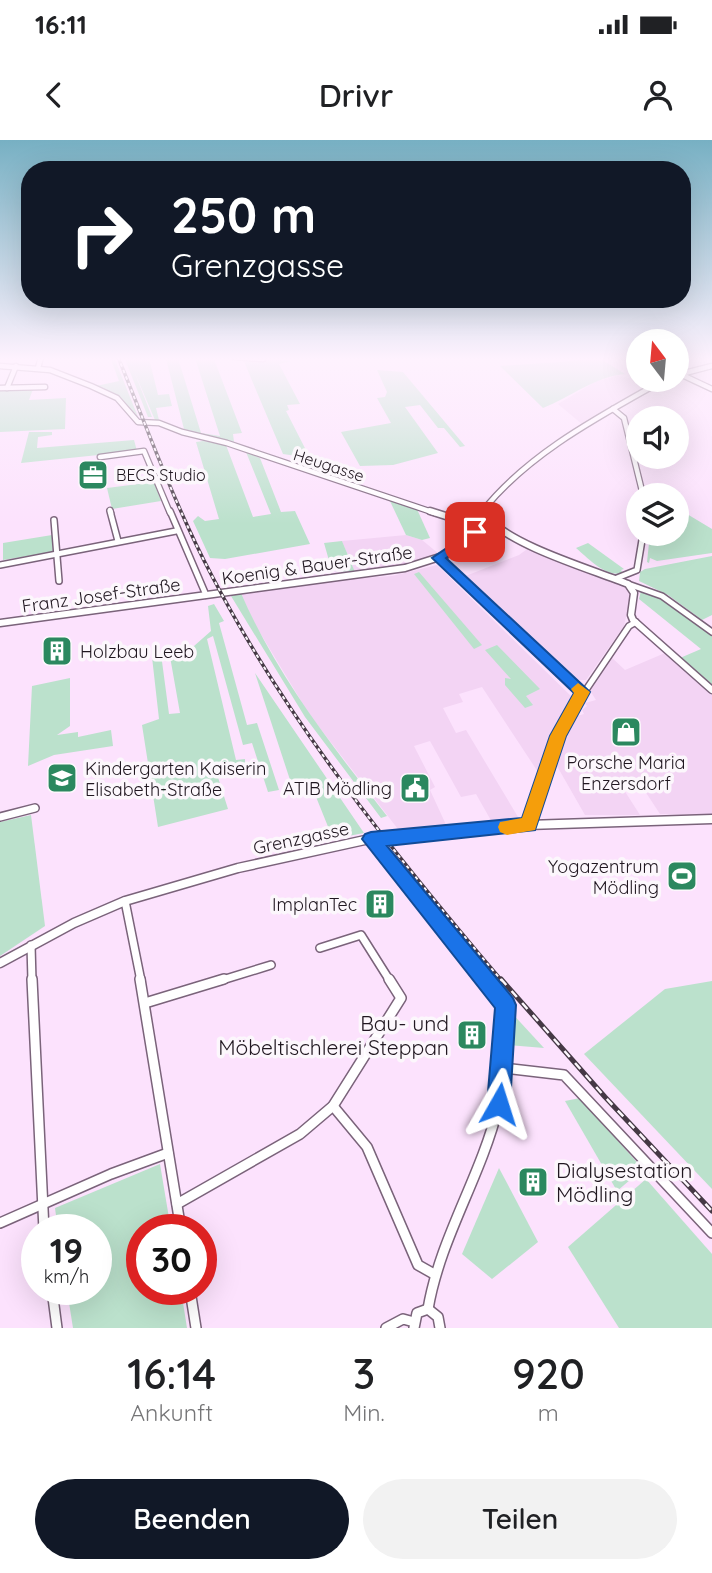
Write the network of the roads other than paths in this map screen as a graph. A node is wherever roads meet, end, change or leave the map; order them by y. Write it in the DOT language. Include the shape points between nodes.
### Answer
graph roads {
  1 [pos="130,412"];
  2 [pos="608,412"];
  3 [pos="617,412"];
  4 [pos="100,457"];
  5 [pos="640,483"];
  6 [pos="486,508"];
  7 [pos="110,510"];
  8 [pos="486,518"];
  9 [pos="54,520"];
  10 [pos="473,522"];
  11 [pos="491,526"];
  12 [pos="481,530"];
  13 [pos="176,531"];
  14 [pos="467,538"];
  15 [pos="118,541"];
  16 [pos="640,546"];
  17 [pos="57,555"];
  18 [pos="439,558"];
  19 [pos="0,565"];
  20 [pos="617,578"];
  21 [pos="59,580"];
  22 [pos="628,584"];
  23 [pos="206,595"];
  24 [pos="636,622"];
  25 [pos="0,623"];
  26 [pos="712,632"];
  27 [pos="712,690"];
  28 [pos="582,692"];
  29 [pos="35,808"];
  30 [pos="0,817"];
  31 [pos="712,820"];
  32 [pos="528,825"];
  33 [pos="371,839"];
  34 [pos="125,901"];
  35 [pos="31,945"];
  36 [pos="320,948"];
  37 [pos="0,963"];
  38 [pos="271,965"];
  39 [pos="145,1003"];
  40 [pos="503,1068"];
  41 [pos="333,1106"];
  42 [pos="169,1153"];
  43 [pos="41,1204"];
  44 [pos="177,1205"];
  45 [pos="42,1214"];
  46 [pos="178,1214"];
  47 [pos="0,1223"];
  48 [pos="712,1233"];
  49 [pos="435,1274"];
  50 [pos="54,1305"];
  51 [pos="192,1305"];
  52 [pos="428,1309"];
  53 [pos="414,1325"];
  54 [pos="57,1328"];
  55 [pos="196,1328"];
  56 [pos="386,1328"];
  57 [pos="440,1328"];
  1 -- 10 [label="street, Heugasse" via="138,422 227,443"];
  2 -- 6 [label="street, Koenig & Bauer-Straße" via="515,474"];
  3 -- 5 [label="street" via="624,418"];
  4 -- 13 [label="street" via="147,454"];
  6 -- 8 [label="street"];
  6 -- 10 [label="street, Koenig & Bauer-Straße"];
  7 -- 15 [label="street"];
  8 -- 10 [label="street"];
  8 -- 11 [label="street"];
  9 -- 17 [label="street"];
  10 -- 12 [label="street"];
  10 -- 14 [label="street, Koenig & Bauer-Straße"];
  11 -- 12 [label="street, Koenig & Bauer-Straße"];
  11 -- 20 [label="street"];
  12 -- 14 [label="street, Koenig & Bauer-Straße"];
  13 -- 15 [label="street"];
  13 -- 23 [label="street"];
  14 -- 18 [label="street, Koenig & Bauer-Straße"];
  15 -- 17 [label="street"];
  16 -- 20 [label="street" via="637,570"];
  17 -- 19 [label="street"];
  17 -- 21 [label="street"];
  18 -- 23 [label="street, Koenig & Bauer-Straße" via="390,571"];
  18 -- 28 [label="street"];
  20 -- 22 [label="street"];
  22 -- 24 [label="street" via="634,593 631,615"];
  22 -- 26 [label="street" via="666,597"];
  23 -- 25 [label="street, Franz Josef-Straße"];
  24 -- 27 [label="street"];
  24 -- 28 [label="street"];
  28 -- 32 [label="street" via="558,736"];
  29 -- 30 [label="street"];
  31 -- 32 [label="street, Grenzgasse"];
  32 -- 33 [label="street, Grenzgasse"];
  33 -- 34 [label="street, Grenzgasse" via="237,868"];
  33 -- 40 [label="street" via="506,1005"];
  34 -- 35 [label="street, Grenzgasse"];
  34 -- 39 [label="street"];
  35 -- 37 [label="street, Grenzgasse"];
  35 -- 43 [label="street"];
  36 -- 41 [label="street" via="361,935 401,998"];
  38 -- 39 [label="street"];
  39 -- 42 [label="street"];
  40 -- 48 [label="street" via="564,1075"];
  40 -- 49 [label="street" via="488,1141"];
  41 -- 44 [label="street" via="300,1134"];
  41 -- 49 [label="street" via="367,1147 418,1265"];
  42 -- 43 [label="street"];
  42 -- 44 [label="street"];
  43 -- 45 [label="street"];
  43 -- 47 [label="street"];
  44 -- 46 [label="street"];
  49 -- 52 [label="street"];
  50 -- 54 [label="street"];
  51 -- 55 [label="street"];
  52 -- 53 [label="street" via="417,1313"];
  52 -- 57 [label="street" via="438,1317"];
  53 -- 56 [label="street" via="403,1319"];
}
